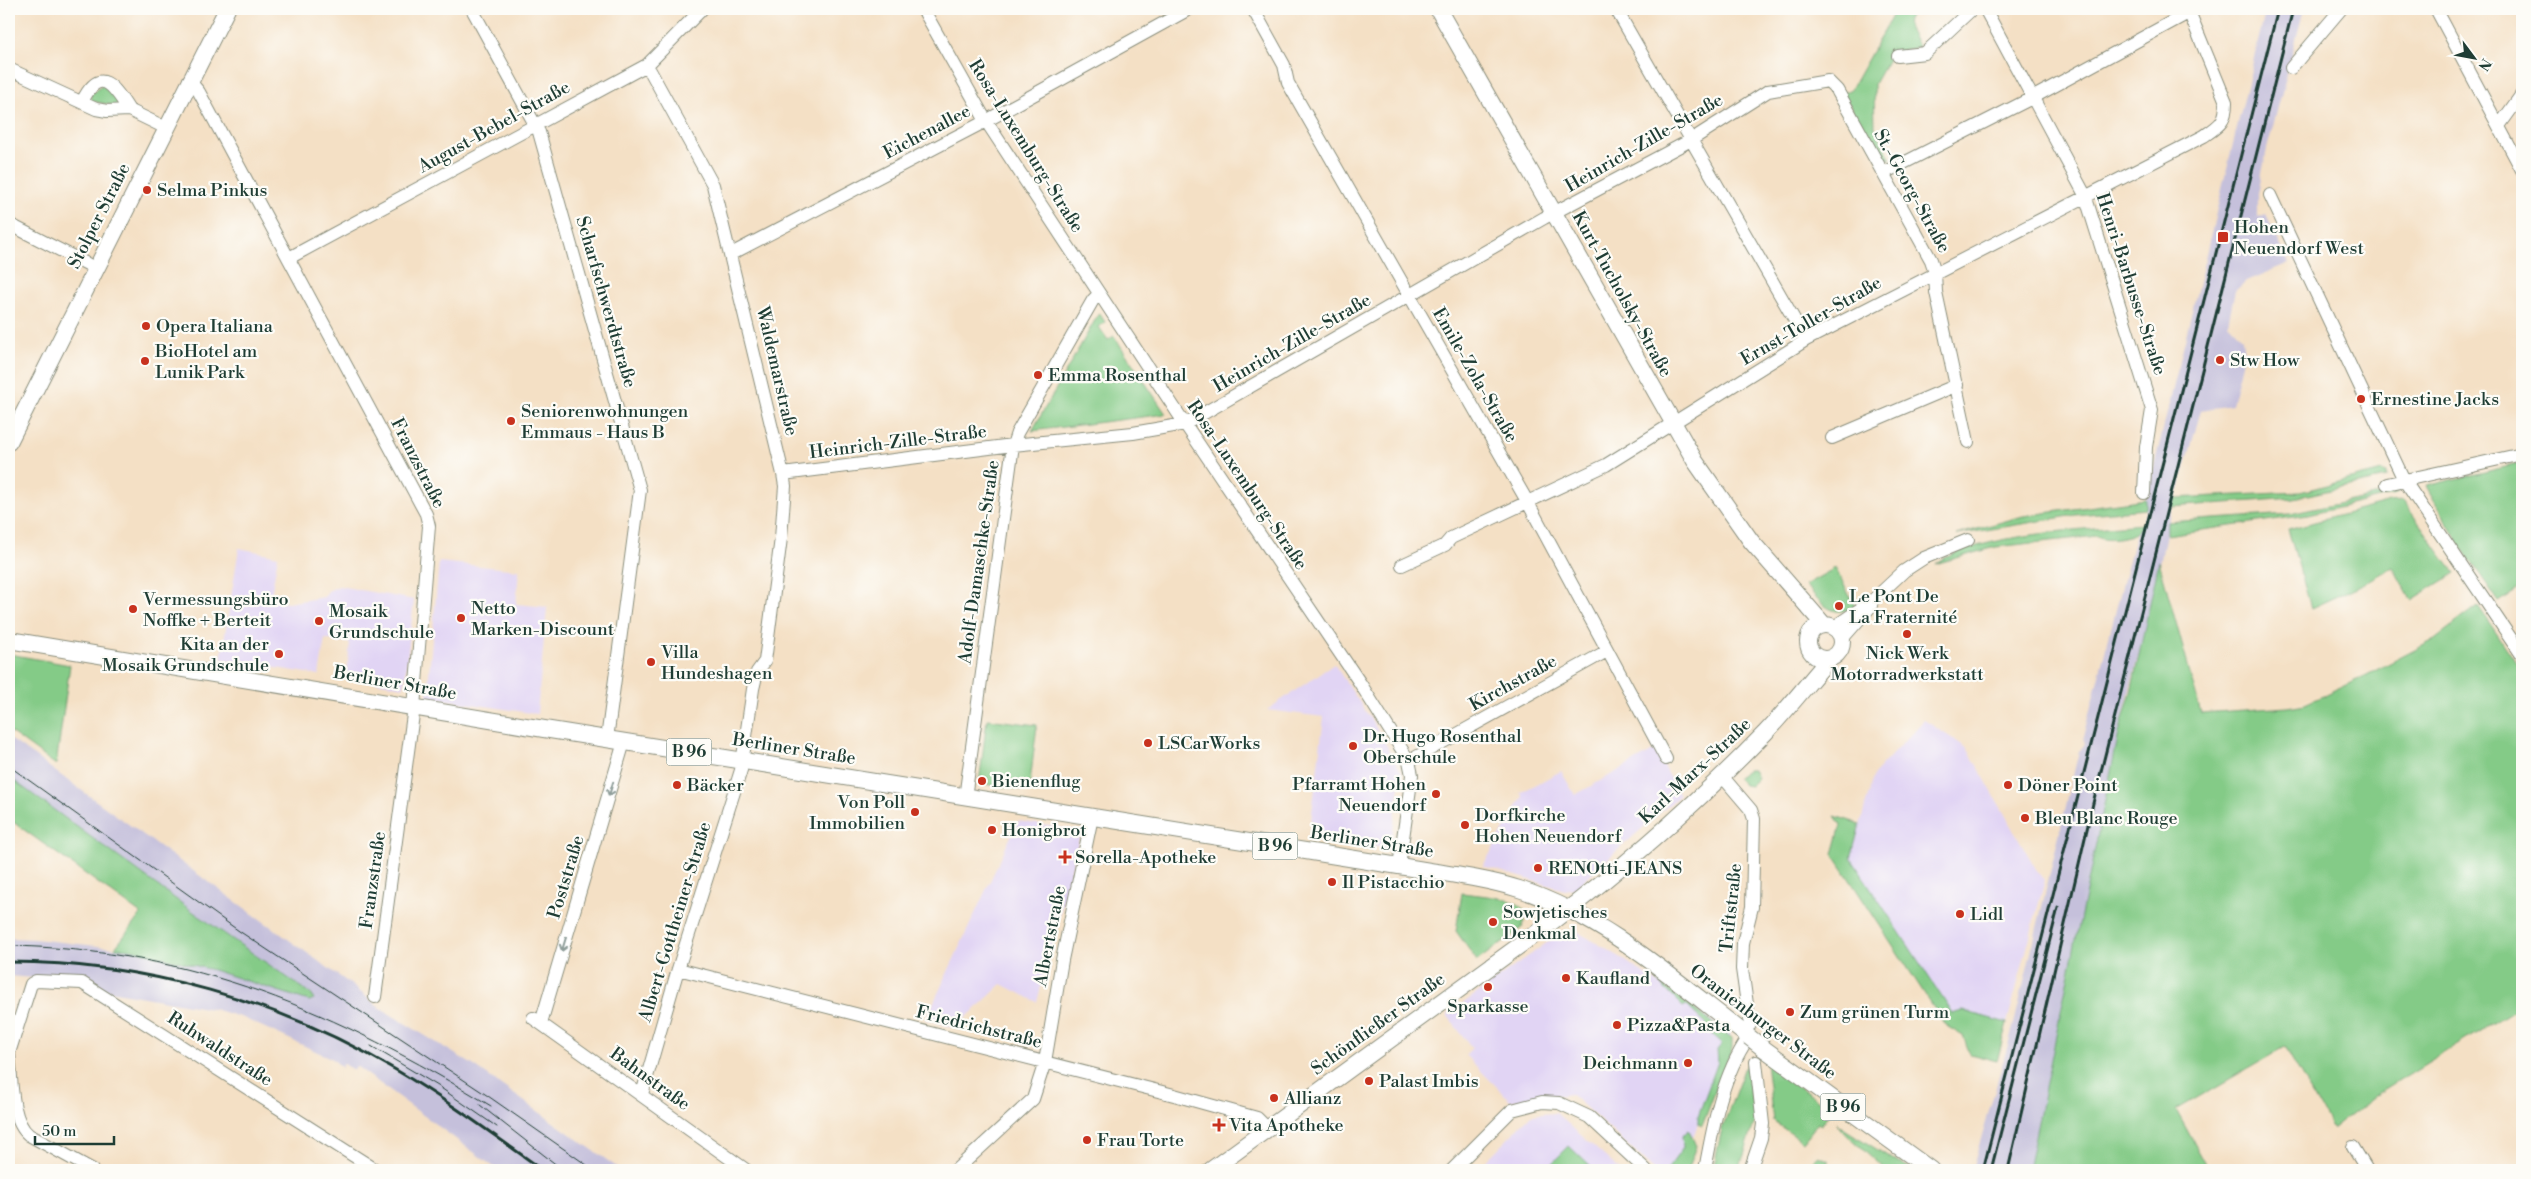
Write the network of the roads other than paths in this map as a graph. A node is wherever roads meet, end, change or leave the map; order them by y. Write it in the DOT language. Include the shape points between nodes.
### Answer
graph roads {
  1 [pos="226,9"];
  2 [pos="472,9"];
  3 [pos="702,9"];
  4 [pos="923,9"];
  5 [pos="1189,9"];
  6 [pos="1253,9"];
  7 [pos="1438,9"];
  8 [pos="1616,9"];
  9 [pos="1972,9"];
  10 [pos="1985,9"];
  11 [pos="2341,9"];
  12 [pos="2436,9"];
  13 [pos="2189,10"];
  14 [pos="1898,56"];
  15 [pos="647,65"];
  16 [pos="9,68"];
  17 [pos="2291,68"];
  18 [pos="190,80"];
  19 [pos="1768,91"];
  20 [pos="2522,94"];
  21 [pos="2032,98"];
  22 [pos="82,102"];
  23 [pos="128,110"];
  24 [pos="986,121"];
  25 [pos="536,123"];
  26 [pos="2499,126"];
  27 [pos="166,128"];
  28 [pos="1690,140"];
  29 [pos="2522,170"];
  30 [pos="1884,173"];
  31 [pos="2270,195"];
  32 [pos="2085,196"];
  33 [pos="1554,214"];
  34 [pos="9,224"];
  35 [pos="731,254"];
  36 [pos="289,258"];
  37 [pos="95,268"];
  38 [pos="1935,272"];
  39 [pos="1100,294"];
  40 [pos="1410,296"];
  41 [pos="1806,340"];
  42 [pos="1957,385"];
  43 [pos="1185,424"];
  44 [pos="1673,424"];
  45 [pos="1832,438"];
  46 [pos="9,442"];
  47 [pos="1968,442"];
  48 [pos="1013,445"];
  49 [pos="2522,454"];
  50 [pos="783,474"];
  51 [pos="2404,480"];
  52 [pos="2387,484"];
  53 [pos="2144,493"];
  54 [pos="1526,502"];
  55 [pos="1968,540"];
  56 [pos="1402,566"];
  57 [pos="1828,631"];
  58 [pos="9,640"];
  59 [pos="1607,651"];
  60 [pos="1814,654"];
  61 [pos="2522,655"];
  62 [pos="1830,658"];
  63 [pos="1798,695"];
  64 [pos="414,707"];
  65 [pos="607,739"];
  66 [pos="624,742"];
  67 [pos="1666,759"];
  68 [pos="743,760"];
  69 [pos="1409,761"];
  70 [pos="1722,776"];
  71 [pos="965,798"];
  72 [pos="1092,817"];
  73 [pos="1399,866"];
  74 [pos="1568,910"];
  75 [pos="678,969"];
  76 [pos="375,997"];
  77 [pos="537,1020"];
  78 [pos="1746,1035"];
  79 [pos="9,1053"];
  80 [pos="1759,1055"];
  81 [pos="1045,1062"];
  82 [pos="642,1094"];
  83 [pos="1268,1129"];
  84 [pos="2353,1147"];
  85 [pos="93,1170"];
  86 [pos="376,1170"];
  87 [pos="746,1170"];
  88 [pos="956,1170"];
  89 [pos="1211,1170"];
  90 [pos="1452,1170"];
  91 [pos="1646,1170"];
  92 [pos="1705,1170"];
  93 [pos="1750,1170"];
  94 [pos="1931,1170"];
  95 [pos="2367,1170"];
  1 -- 18 [label="main road, Stolper Straße"];
  2 -- 25 [label="street, Scharfschwerdtstraße"];
  3 -- 15 [label="street, August-Bebel-Straße"];
  4 -- 24 [label="street, Rosa-Luxemburg-Straße"];
  5 -- 24 [label="street, Eichenallee"];
  6 -- 40 [label="street, Emile-Zola-Straße" via="1284,65 1288,83"];
  7 -- 33 [label="main road, Kurt-Tucholsky-Straße"];
  8 -- 28 [label="street"];
  9 -- 14 [label="street" via="1925,53"];
  10 -- 21 [label="street, Henri-Barbusse-Straße"];
  11 -- 17 [label="street"];
  12 -- 26 [label="street"];
  13 -- 21 [label="street"];
  13 -- 32 [label="street, Ernst-Toller-Straße" via="2226,102 2226,116 2204,136"];
  15 -- 25 [label="street, August-Bebel-Straße"];
  15 -- 35 [label="street, Waldemarstraße" via="709,174"];
  16 -- 22 [label="street"];
  18 -- 27 [label="main road, Stolper Straße"];
  18 -- 36 [label="street, Franzstraße"];
  19 -- 28 [label="street, Heinrich-Zille-Straße"];
  19 -- 30 [label="street, St.-Georg-Straße" via="1828,81"];
  20 -- 26 [label="street"];
  21 -- 30 [label="street"];
  21 -- 32 [label="street, Henri-Barbusse-Straße"];
  22 -- 23 [label="street" via="107,111"];
  22 -- 23 [label="street" via="91,85 97,81 105,82 116,89"];
  23 -- 27 [label="street"];
  24 -- 35 [label="street, Eichenallee"];
  24 -- 39 [label="street, Rosa-Luxemburg-Straße"];
  25 -- 36 [label="street, August-Bebel-Straße"];
  25 -- 65 [label="street, Scharfschwerdtstraße" via="640,490"];
  26 -- 29 [label="street"];
  27 -- 37 [label="main road, Stolper Straße"];
  28 -- 33 [label="street, Heinrich-Zille-Straße"];
  28 -- 41 [label="street"];
  30 -- 38 [label="street, St.-Georg-Straße"];
  31 -- 51 [label="street"];
  32 -- 38 [label="street, Ernst-Toller-Straße"];
  32 -- 53 [label="street, Henri-Barbusse-Straße" via="2152,410"];
  33 -- 40 [label="street, Heinrich-Zille-Straße"];
  33 -- 44 [label="main road, Kurt-Tucholsky-Straße"];
  34 -- 37 [label="street"];
  35 -- 50 [label="street, Waldemarstraße"];
  36 -- 64 [label="street, Franzstraße" via="426,514 429,540"];
  37 -- 46 [label="main road, Stolper Straße"];
  38 -- 41 [label="street, Ernst-Toller-Straße"];
  38 -- 42 [label="street, St.-Georg-Straße" via="1936,292"];
  39 -- 43 [label="street, Rosa-Luxemburg-Straße"];
  39 -- 48 [label="street, Adolf-Damaschke-Straße" via="1080,322"];
  40 -- 43 [label="street, Heinrich-Zille-Straße"];
  40 -- 54 [label="street, Emile-Zola-Straße"];
  41 -- 44 [label="street, Ernst-Toller-Straße"];
  42 -- 45 [label="street"];
  42 -- 47 [label="street, St.-Georg-Straße"];
  43 -- 48 [label="street, Heinrich-Zille-Straße" via="1132,433"];
  43 -- 69 [label="street, Rosa-Luxemburg-Straße"];
  44 -- 54 [label="street, Ernst-Toller-Straße" via="1606,465"];
  44 -- 57 [label="main road, Kurt-Tucholsky-Straße" via="1750,541"];
  48 -- 50 [label="street, Heinrich-Zille-Straße"];
  48 -- 71 [label="street, Adolf-Damaschke-Straße"];
  49 -- 51 [label="street"];
  50 -- 68 [label="street, Waldemarstraße" via="781,538 765,661 757,672 753,689"];
  51 -- 52 [label="street"];
  51 -- 61 [label="street"];
  54 -- 56 [label="street, Ernst-Toller-Straße"];
  54 -- 59 [label="street, Emile-Zola-Straße"];
  55 -- 57 [label="street, Karl-Marx-Straße" via="1904,570 1872,601 1870,610"];
  57 -- 60 [label="main road, Karl-Marx-Straße" via="1809,644"];
  57 -- 62 [label="main road, Karl-Marx-Straße" via="1838,653"];
  58 -- 64 [label="main road, Berliner Straße / B 96"];
  59 -- 67 [label="street, Emile-Zola-Straße"];
  59 -- 69 [label="street, Kirchstraße"];
  60 -- 62 [label="main road"];
  60 -- 63 [label="main road, Karl-Marx-Straße"];
  62 -- 63 [label="main road, Karl-Marx-Straße"];
  63 -- 70 [label="main road, Karl-Marx-Straße"];
  64 -- 65 [label="main road, Berliner Straße / B 96"];
  64 -- 76 [label="street, Franzstraße"];
  65 -- 66 [label="main road, Berliner Straße / B 96"];
  66 -- 68 [label="main road, Berliner Straße / B 96"];
  66 -- 77 [label="street, Poststraße, one-way"];
  68 -- 71 [label="main road, Berliner Straße / B 96"];
  68 -- 75 [label="street, Albert-Gottheiner-Straße"];
  69 -- 73 [label="street, Rosa-Luxemburg-Straße" via="1412,775"];
  70 -- 74 [label="main road, Karl-Marx-Straße"];
  70 -- 78 [label="street, Triftstraße" via="1751,810 1754,819 1752,907 1743,944 1742,969"];
  71 -- 72 [label="main road, Berliner Straße / B 96"];
  72 -- 73 [label="main road, Berliner Straße / B 96"];
  72 -- 81 [label="street, Albertstraße" via="1062,960"];
  73 -- 74 [label="main road, Berliner Straße / B 96" via="1511,887"];
  74 -- 78 [label="main road, Oranienburger Straße / B 96" via="1632,949"];
  74 -- 83 [label="main road, Schönfließer Straße"];
  75 -- 81 [label="street, Friedrichstraße"];
  75 -- 82 [label="street, Albert-Gottheiner-Straße"];
  77 -- 82 [label="street, Bahnstraße"];
  78 -- 80 [label="main road, Oranienburger Straße / B 96, bridge"];
  78 -- 92 [label="street" via="1714,1120"];
  79 -- 85 [label="street" via="21,1127 29,1135"];
  79 -- 86 [label="street, Ruhwaldstraße" via="30,986 36,981 82,983"];
  80 -- 93 [label="street" via="1763,1124"];
  80 -- 94 [label="main road, Oranienburger Straße / B 96"];
  81 -- 83 [label="street, Friedrichstraße" via="1256,1118"];
  81 -- 88 [label="street, Albertstraße" via="1033,1099"];
  82 -- 87 [label="street, Bahnstraße"];
  83 -- 89 [label="main road, Schönfließer Straße"];
  84 -- 95 [label="street"];
  90 -- 91 [label="street" via="1512,1110 1542,1102 1559,1103 1589,1117"];
}
